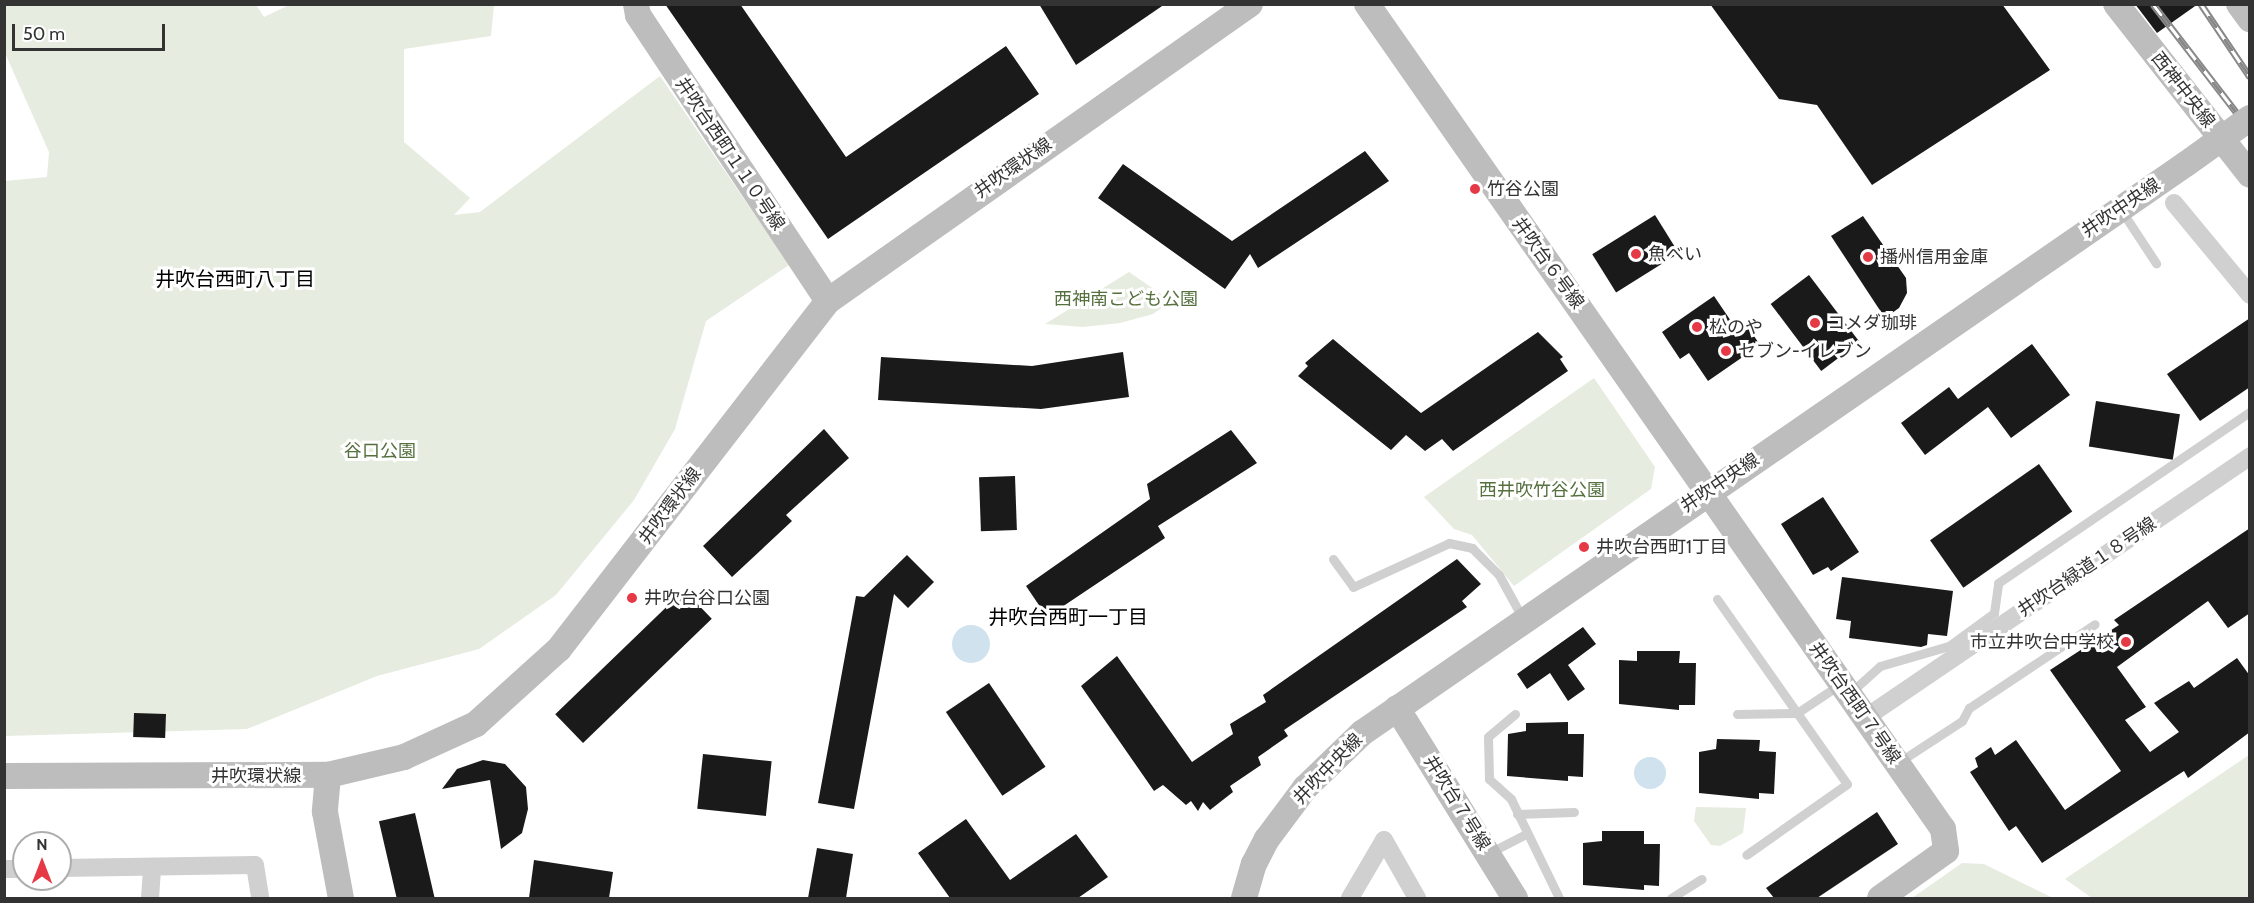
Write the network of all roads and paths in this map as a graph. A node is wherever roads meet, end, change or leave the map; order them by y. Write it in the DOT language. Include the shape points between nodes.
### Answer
graph roads {
  1 [pos="636,4"];
  2 [pos="1250,4"];
  3 [pos="1367,4"];
  4 [pos="2116,4"];
  5 [pos="2239,4"];
  6 [pos="2250,19"];
  7 [pos="2250,118"];
  8 [pos="2250,175"];
  9 [pos="2174,203"];
  10 [pos="2120,209"];
  11 [pos="2156,262"];
  12 [pos="2250,295"];
  13 [pos="828,301"];
  14 [pos="2250,412"];
  15 [pos="2250,456"];
  16 [pos="1707,492"];
  17 [pos="1334,559"];
  18 [pos="1717,599"];
  19 [pos="1523,619"];
  20 [pos="2095,624"];
  21 [pos="1845,689"];
  22 [pos="1397,708"];
  23 [pos="1797,713"];
  24 [pos="1515,714"];
  25 [pos="1737,714"];
  26 [pos="1865,718"];
  27 [pos="1897,763"];
  28 [pos="328,775"];
  29 [pos="4,776"];
  30 [pos="1574,812"];
  31 [pos="1518,814"];
  32 [pos="1526,834"];
  33 [pos="1489,853"];
  34 [pos="1746,855"];
  35 [pos="72,868"];
  36 [pos="152,868"];
  37 [pos="1702,879"];
  38 [pos="150,898"];
  39 [pos="260,898"];
  40 [pos="340,898"];
  41 [pos="1244,898"];
  42 [pos="1350,898"];
  43 [pos="1417,898"];
  44 [pos="1515,898"];
  45 [pos="1559,898"];
  46 [pos="1671,898"];
  47 [pos="1880,898"];
  1 -- 13 [label="street, 井吹台西町１１０号線" via="638,15"];
  2 -- 13 [label="street, 井吹環状線"];
  3 -- 16 [label="street, 井吹台６号線"];
  4 -- 8 [label="street, 西神中央線"];
  5 -- 6 [label="street"];
  7 -- 10 [label="street, 井吹中央線, bridge"];
  9 -- 12 [label="street"];
  10 -- 11 [label="lane"];
  10 -- 16 [label="street, 井吹中央線"];
  13 -- 28 [label="street, 井吹環状線" via="559,649 476,724 404,757"];
  14 -- 21 [label="lane" via="1998,582 1994,613 1949,646 1880,666"];
  15 -- 26 [label="street, 井吹台緑道１８号線"];
  16 -- 19 [label="street, 井吹中央線"];
  16 -- 21 [label="street, 井吹台西町７号線"];
  17 -- 19 [label="lane" via="1353,587 1449,543 1472,548 1499,575"];
  18 -- 23 [label="lane"];
  19 -- 22 [label="street, 井吹中央線"];
  20 -- 27 [label="lane" via="1969,708 1962,721"];
  21 -- 23 [label="lane"];
  21 -- 26 [label="street, 井吹台西町７号線"];
  22 -- 33 [label="street, 井吹台７号線"];
  22 -- 41 [label="street, 井吹中央線" via="1362,732 1305,788 1254,864"];
  23 -- 25 [label="lane"];
  23 -- 34 [label="lane" via="1847,784"];
  24 -- 31 [label="lane" via="1488,737 1488,768 1489,779 1511,799"];
  26 -- 27 [label="street, 井吹台西町７号線"];
  27 -- 47 [label="street, 井吹台西町７号線" via="1943,829 1946,851"];
  28 -- 29 [label="street, 井吹環状線"];
  28 -- 40 [label="street" via="325,812"];
  30 -- 31 [label="lane"];
  31 -- 32 [label="lane"];
  32 -- 33 [label="lane"];
  32 -- 45 [label="lane"];
  33 -- 44 [label="street, 井吹台７号線"];
  35 -- 36 [label="street"];
  36 -- 38 [label="street"];
  36 -- 39 [label="street" via="255,865"];
  37 -- 46 [label="lane"];
  42 -- 43 [label="street" via="1384,840"];
}
